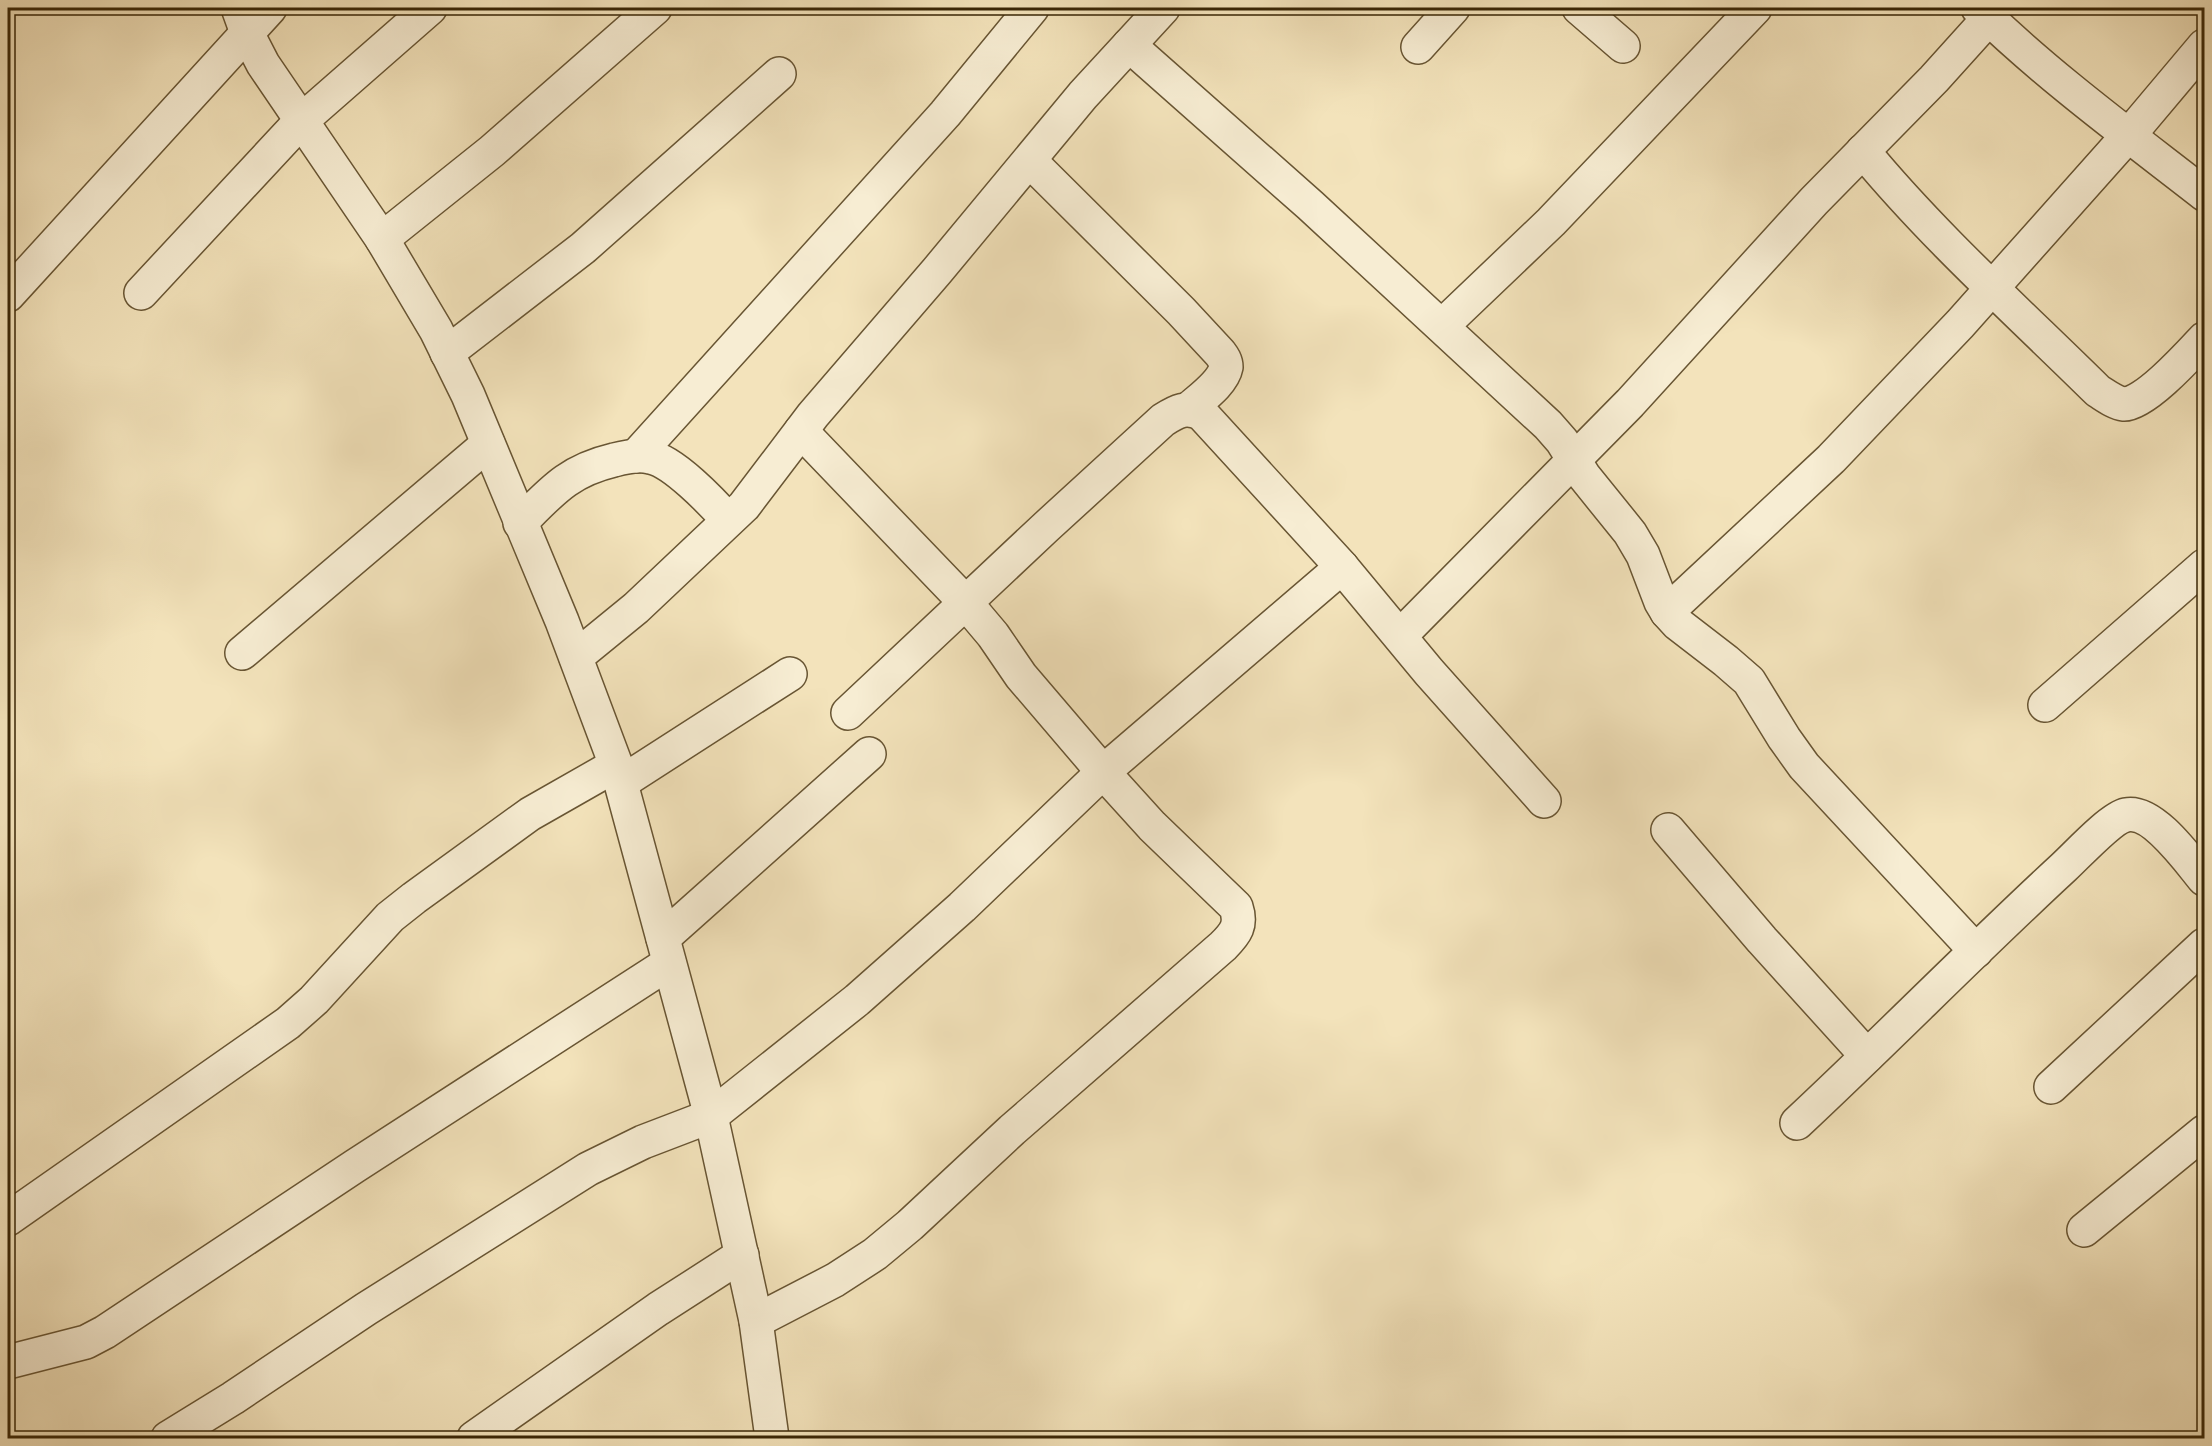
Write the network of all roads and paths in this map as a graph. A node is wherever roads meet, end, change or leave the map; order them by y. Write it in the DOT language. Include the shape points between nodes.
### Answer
graph roads {
  1 [pos="270,8"];
  2 [pos="430,8"];
  3 [pos="655,8"];
  4 [pos="1032,8"];
  5 [pos="1163,8"];
  6 [pos="1453,8"];
  7 [pos="1579,8"];
  8 [pos="1755,8"];
  9 [pos="1984,13"];
  10 [pos="243,20"];
  11 [pos="1129,45"];
  12 [pos="1623,46"];
  13 [pos="2205,46"];
  14 [pos="1418,47"];
  15 [pos="779,74"];
  16 [pos="301,121"];
  17 [pos="2127,135"];
  18 [pos="1863,151"];
  19 [pos="1030,160"];
  20 [pos="2205,194"];
  21 [pos="382,239"];
  22 [pos="10,286"];
  23 [pos="1993,288"];
  24 [pos="141,293"];
  25 [pos="1442,326"];
  26 [pos="2205,339"];
  27 [pos="447,353"];
  28 [pos="1190,408"];
  29 [pos="801,430"];
  30 [pos="488,444"];
  31 [pos="636,456"];
  32 [pos="1574,462"];
  33 [pos="728,520"];
  34 [pos="520,523"];
  35 [pos="2205,566"];
  36 [pos="1342,567"];
  37 [pos="966,603"];
  38 [pos="1667,612"];
  39 [pos="1400,636"];
  40 [pos="243,653"];
  41 [pos="576,657"];
  42 [pos="790,674"];
  43 [pos="2045,705"];
  44 [pos="848,713"];
  45 [pos="869,754"];
  46 [pos="1102,772"];
  47 [pos="619,774"];
  48 [pos="1544,801"];
  49 [pos="1668,830"];
  50 [pos="2205,879"];
  51 [pos="2205,945"];
  52 [pos="666,950"];
  53 [pos="1976,951"];
  54 [pos="1867,1056"];
  55 [pos="2051,1087"];
  56 [pos="711,1116"];
  57 [pos="1797,1123"];
  58 [pos="2205,1132"];
  59 [pos="8,1219"];
  60 [pos="2084,1230"];
  61 [pos="742,1255"];
  62 [pos="756,1321"];
  63 [pos="8,1362"];
  64 [pos="168,1438"];
  65 [pos="474,1438"];
  66 [pos="772,1438"];
  1 -- 10 [label="street"];
  2 -- 16 [label="street"];
  3 -- 21 [label="street" via="492,151"];
  4 -- 31 [label="street" via="938,122"];
  5 -- 11 [label="street"];
  6 -- 14 [label="street"];
  7 -- 12 [label="street"];
  8 -- 25 [label="street" via="1551,222"];
  9 -- 17 [label="street"];
  9 -- 18 [label="street" via="1934,79"];
  10 -- 16 [label="street" via="263,64"];
  10 -- 22 [label="street"];
  11 -- 19 [label="street"];
  11 -- 25 [label="street"];
  13 -- 17 [label="street"];
  15 -- 27 [label="street" via="583,248"];
  16 -- 21 [label="street"];
  16 -- 24 [label="street"];
  17 -- 20 [label="street"];
  17 -- 23 [label="street"];
  18 -- 23 [label="street"];
  18 -- 32 [label="street"];
  19 -- 28 [label="street" via="1220,353 1226,367 1222,375"];
  19 -- 29 [label="street"];
  21 -- 27 [label="street"];
  23 -- 26 [label="street" via="2098,391 2124,404 2138,401"];
  23 -- 38 [label="street" via="1831,459"];
  25 -- 32 [label="street" via="1548,425"];
  27 -- 30 [label="street"];
  28 -- 36 [label="street" via="1202,414"];
  28 -- 37 [label="street" via="1163,420"];
  29 -- 33 [label="street" via="744,506"];
  29 -- 37 [label="street"];
  30 -- 34 [label="street"];
  30 -- 40 [label="street"];
  31 -- 33 [label="street" via="651,457 680,474"];
  31 -- 34 [label="street" via="594,465 571,476"];
  32 -- 38 [label="street" via="1630,533"];
  32 -- 39 [label="street"];
  33 -- 41 [label="street" via="636,608"];
  34 -- 41 [label="street"];
  35 -- 43 [label="street"];
  36 -- 39 [label="street"];
  36 -- 46 [label="street"];
  37 -- 44 [label="street"];
  37 -- 46 [label="street"];
  38 -- 53 [label="street" via="1749,681 1804,766"];
  39 -- 48 [label="street"];
  41 -- 47 [label="street"];
  42 -- 47 [label="street"];
  45 -- 52 [label="street"];
  46 -- 56 [label="street" via="962,907 857,1000"];
  46 -- 62 [label="street" via="1236,907 1238,927 1231,938 875,1254 836,1280"];
  47 -- 52 [label="street"];
  47 -- 59 [label="street" via="530,814 414,898 390,917 288,1023"];
  49 -- 54 [label="street"];
  50 -- 53 [label="street" via="2153,823 2139,815 2126,815 2111,824"];
  51 -- 55 [label="street"];
  52 -- 56 [label="street"];
  52 -- 63 [label="street" via="355,1166 105,1332 86,1342"];
  53 -- 54 [label="street"];
  54 -- 57 [label="street"];
  56 -- 61 [label="street"];
  56 -- 64 [label="street" via="643,1142 588,1169"];
  58 -- 60 [label="street"];
  61 -- 62 [label="street"];
  61 -- 65 [label="street"];
  62 -- 66 [label="street"];
}
